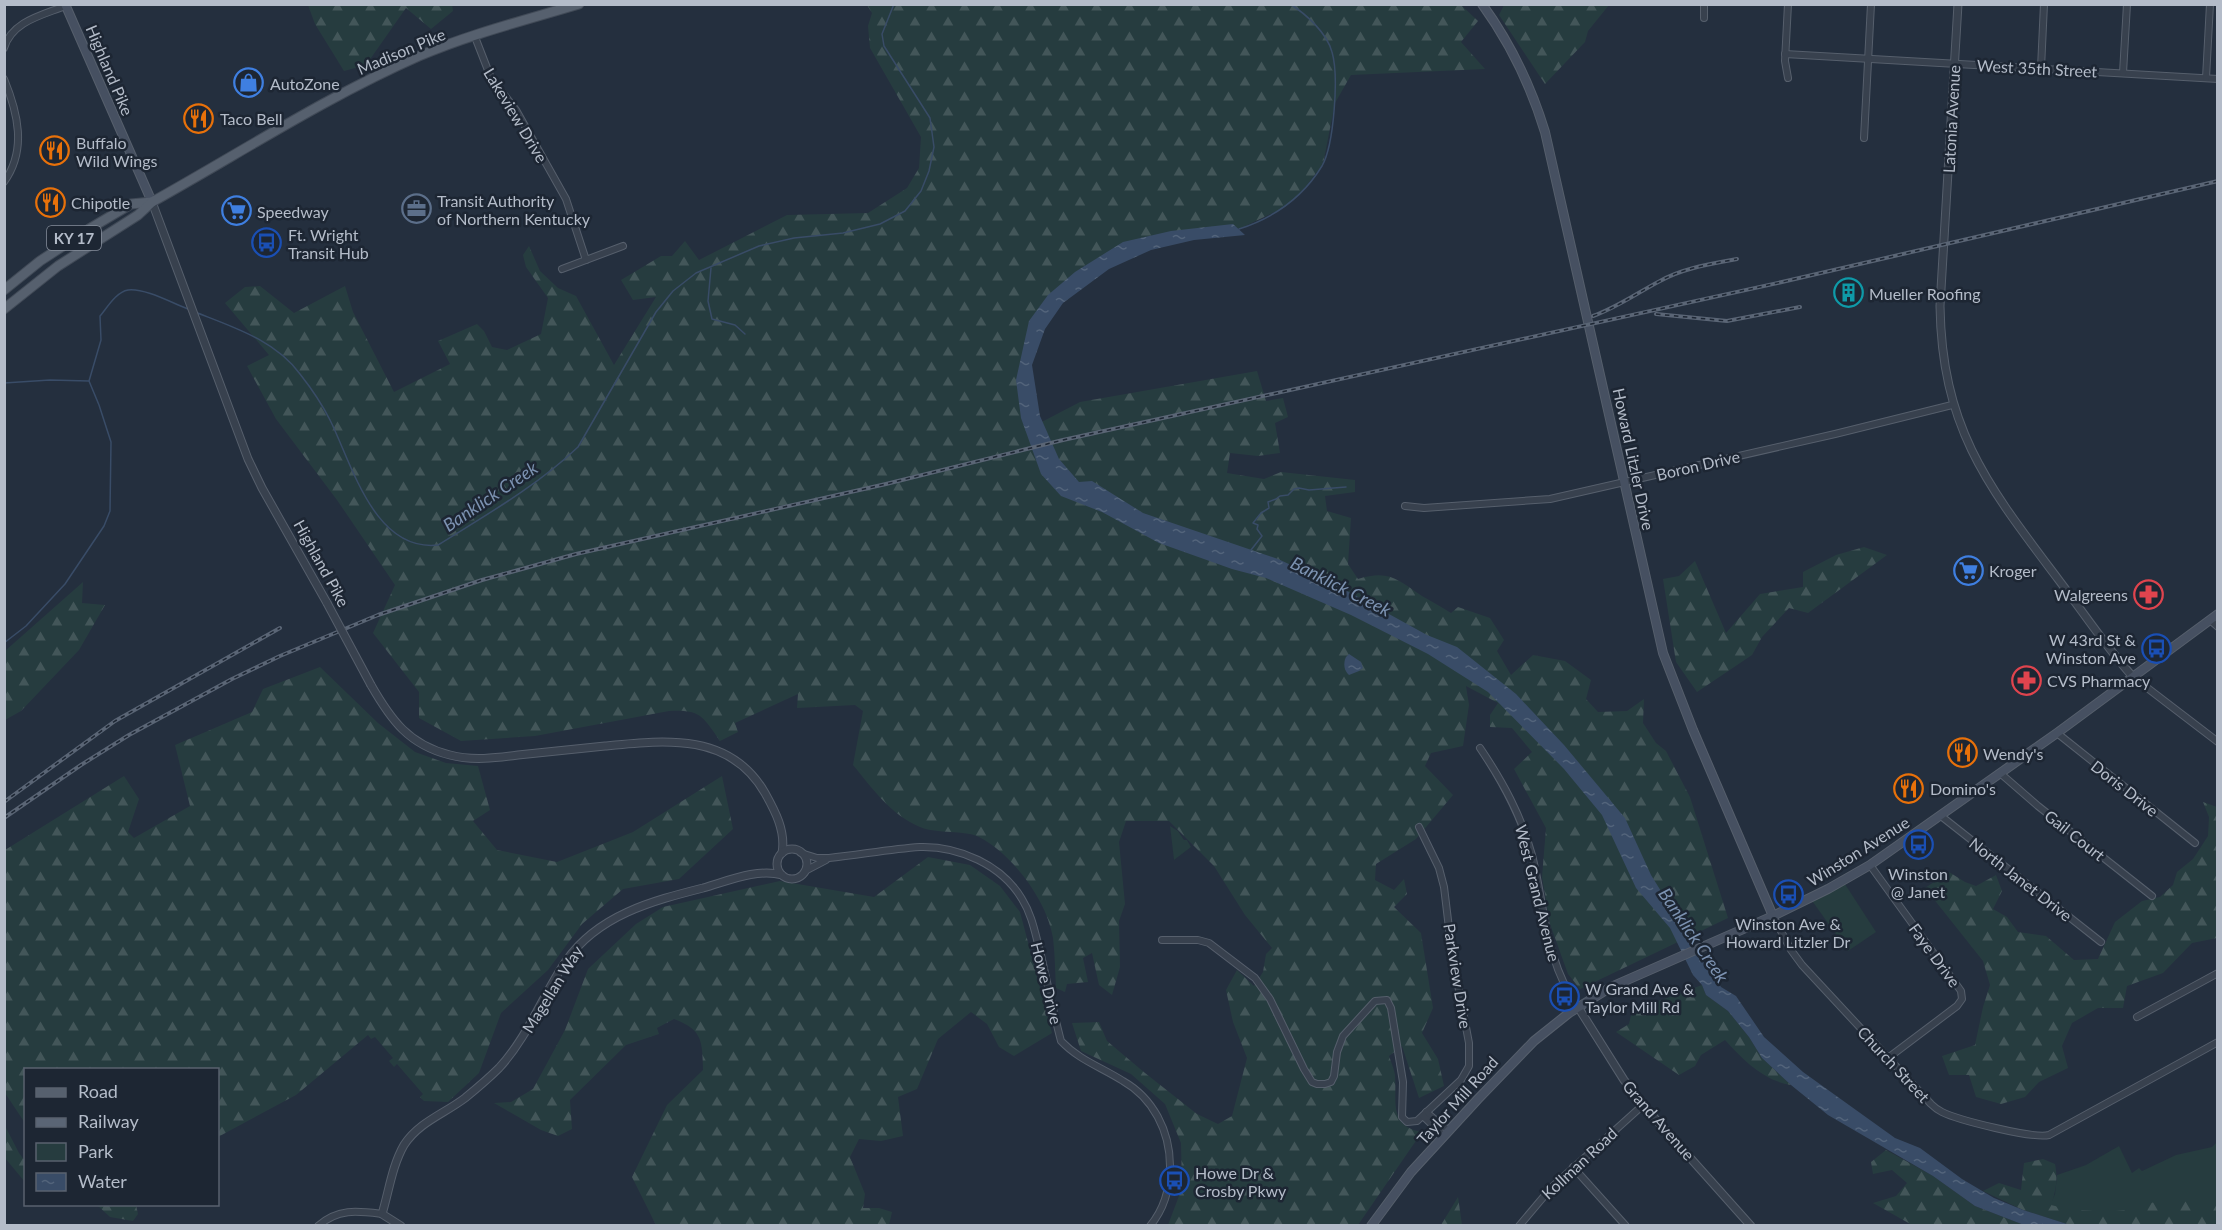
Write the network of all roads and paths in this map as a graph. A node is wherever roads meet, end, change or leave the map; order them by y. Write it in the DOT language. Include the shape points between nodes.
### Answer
graph roads {
  1 [pos="579,4"];
  2 [pos="1482,4"];
  3 [pos="1704,4"];
  4 [pos="1788,4"];
  5 [pos="1871,4"];
  6 [pos="1958,4"];
  7 [pos="2044,4"];
  8 [pos="2127,4"];
  9 [pos="2210,4"];
  10 [pos="65,5"];
  11 [pos="1704,18"];
  12 [pos="475,37"];
  13 [pos="4,48"];
  14 [pos="1785,54"];
  15 [pos="1868,57"];
  16 [pos="1954,63"];
  17 [pos="2040,68"];
  18 [pos="2123,73"];
  19 [pos="1788,78"];
  20 [pos="2206,78"];
  21 [pos="4,79"];
  22 [pos="2217,79"];
  23 [pos="1864,138"];
  24 [pos="4,182"];
  25 [pos="152,202"];
  26 [pos="623,246"];
  27 [pos="585,260"];
  28 [pos="562,269"];
  29 [pos="4,290"];
  30 [pos="4,309"];
  31 [pos="1952,405"];
  32 [pos="1623,482"];
  33 [pos="1406,506"];
  34 [pos="2214,617"];
  35 [pos="2217,627"];
  36 [pos="2133,677"];
  37 [pos="2056,733"];
  38 [pos="2217,742"];
  39 [pos="1480,748"];
  40 [pos="2000,774"];
  41 [pos="1941,816"];
  42 [pos="1419,827"];
  43 [pos="782,832"];
  44 [pos="2195,843"];
  45 [pos="799,851"];
  46 [pos="782,853"];
  47 [pos="829,858"];
  48 [pos="777,861"];
  49 [pos="1870,865"];
  50 [pos="805,871"];
  51 [pos="762,872"];
  52 [pos="782,875"];
  53 [pos="2152,896"];
  54 [pos="1773,916"];
  55 [pos="1162,939"];
  56 [pos="2101,942"];
  57 [pos="2217,973"];
  58 [pos="1578,1007"];
  59 [pos="2137,1017"];
  60 [pos="2217,1042"];
  61 [pos="1888,1058"];
  62 [pos="1643,1105"];
  63 [pos="1424,1114"];
  64 [pos="1447,1133"];
  65 [pos="1573,1167"];
  66 [pos="382,1214"];
  67 [pos="318,1226"];
  68 [pos="401,1226"];
  69 [pos="1150,1226"];
  70 [pos="1371,1226"];
  71 [pos="1519,1226"];
  72 [pos="1626,1226"];
  73 [pos="1751,1226"];
  1 -- 12 [label="main road, Madison Pike / KY 17"];
  2 -- 32 [label="main road, Howard Litzler Drive" via="1526,78 1545,132"];
  3 -- 11 [label="street"];
  4 -- 14 [label="street"];
  5 -- 15 [label="street"];
  6 -- 16 [label="street, Latonia Avenue"];
  7 -- 17 [label="street"];
  8 -- 18 [label="street"];
  9 -- 20 [label="street"];
  10 -- 13 [label="street" via="25,23 12,33"];
  10 -- 25 [label="main road, Highland Pike"];
  12 -- 25 [label="main road, Madison Pike / KY 17" via="364,82"];
  12 -- 27 [label="street, Lakeview Drive" via="491,78 516,110 566,199"];
  14 -- 15 [label="street, West 35th Street"];
  14 -- 19 [label="street"];
  15 -- 16 [label="street, West 35th Street"];
  15 -- 23 [label="street"];
  16 -- 17 [label="street, West 35th Street"];
  16 -- 31 [label="street, Latonia Avenue" via="1940,306 1945,375"];
  17 -- 18 [label="street, West 35th Street"];
  18 -- 20 [label="street, West 35th Street"];
  20 -- 22 [label="street, West 35th Street"];
  21 -- 24 [label="street" via="15,107 19,134 16,160"];
  25 -- 29 [label="main road, Madison Pike / KY 17" via="131,204 88,229"];
  25 -- 30 [label="main road, Madison Pike / KY 17" via="58,266"];
  25 -- 43 [label="street, Highland Pike, bridge" via="248,459 388,715 402,730 428,748 458,757 499,758 659,740 706,746 747,771 762,788"];
  26 -- 27 [label="street"];
  27 -- 28 [label="street"];
  31 -- 32 [label="street, Boron Drive"];
  31 -- 36 [label="street, Latonia Avenue" via="1970,450 1997,497"];
  32 -- 33 [label="street, Boron Drive" via="1541,500"];
  32 -- 54 [label="main road, Howard Litzler Drive" via="1668,670"];
  34 -- 35 [label="street"];
  34 -- 36 [label="main road, Winston Avenue"];
  36 -- 37 [label="main road, Winston Avenue"];
  36 -- 38 [label="street"];
  37 -- 40 [label="main road, Winston Avenue"];
  37 -- 44 [label="street, Doris Drive"];
  39 -- 58 [label="street, West Grand Avenue" via="1501,778 1524,830 1555,964"];
  40 -- 41 [label="main road, Winston Avenue"];
  40 -- 53 [label="street, Gail Court"];
  41 -- 49 [label="main road, Winston Avenue"];
  41 -- 56 [label="street, North Janet Drive"];
  42 -- 63 [label="street, Parkview Drive" via="1444,887 1470,1051 1469,1066 1461,1080"];
  43 -- 45 [label="street, Highland Pike"];
  43 -- 46 [label="street, Highland Pike"];
  45 -- 46 [label="street"];
  45 -- 47 [label="street, Howe Drive"];
  45 -- 50 [label="street" via="806,861"];
  46 -- 48 [label="street"];
  47 -- 50 [label="street, Howe Drive"];
  47 -- 69 [label="street, Howe Drive" via="921,847 950,849 977,859 1014,887 1032,919 1061,1041 1085,1061 1133,1087 1156,1112 1163,1129 1170,1158 1170,1183 1162,1208"];
  48 -- 51 [label="street, Magellan Way"];
  48 -- 52 [label="street"];
  49 -- 54 [label="main road, Winston Avenue"];
  49 -- 61 [label="street, Faye Drive" via="1961,991 1962,999"];
  50 -- 52 [label="street" via="792,879"];
  51 -- 52 [label="street, Magellan Way"];
  51 -- 66 [label="street, Magellan Way" via="636,907 603,924 583,941 566,961 515,1048 498,1069 464,1099 423,1124 405,1144"];
  54 -- 58 [label="main road, Winston Avenue" via="1611,987"];
  54 -- 61 [label="street, Church Street" via="1802,965"];
  55 -- 63 [label="street" via="1209,943 1255,978 1270,999 1304,1069 1317,1084 1330,1082 1334,1076 1343,1036 1375,1001 1387,1000 1403,1082 1402,1117 1410,1123"];
  57 -- 59 [label="street"];
  58 -- 62 [label="street, Grand Avenue"];
  58 -- 64 [label="main road, Taylor Mill Road" via="1534,1041"];
  60 -- 61 [label="street, Church Street" via="2043,1137 1944,1113"];
  62 -- 65 [label="street, Kollman Road"];
  62 -- 73 [label="street, Grand Avenue"];
  63 -- 64 [label="street"];
  64 -- 70 [label="main road, Taylor Mill Road"];
  65 -- 71 [label="street, Kollman Road" via="1544,1194"];
  65 -- 72 [label="street"];
  66 -- 67 [label="street" via="344,1212"];
  66 -- 68 [label="street"];
}
